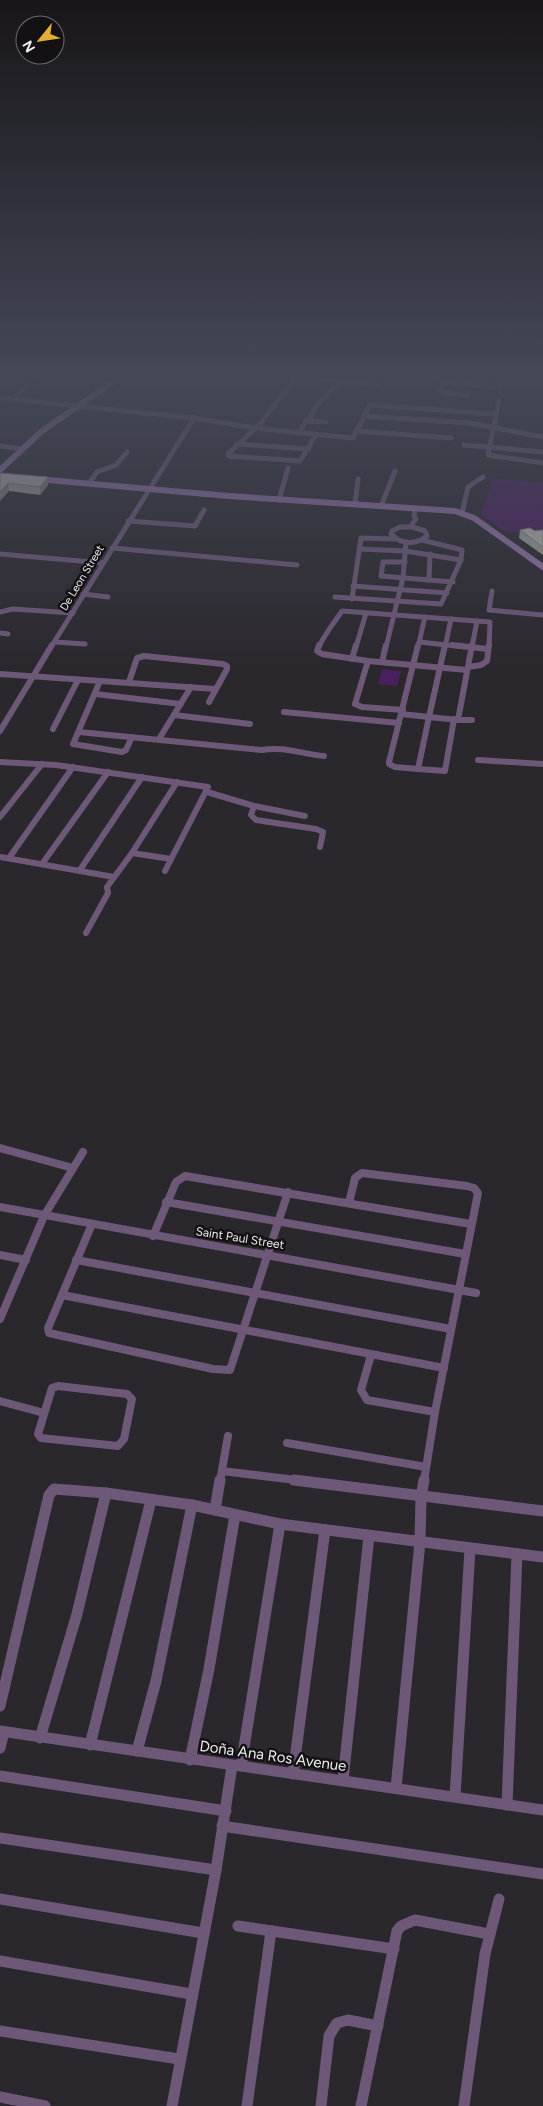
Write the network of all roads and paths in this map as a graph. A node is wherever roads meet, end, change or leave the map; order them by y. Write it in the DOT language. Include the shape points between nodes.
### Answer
graph roads {
  1 [pos="99,471"];
  2 [pos="161,471"];
  3 [pos="287,471"];
  4 [pos="395,471"];
  5 [pos="484,477"];
  6 [pos="32,478"];
  7 [pos="358,479"];
  8 [pos="89,483"];
  9 [pos="149,490"];
  10 [pos="280,500"];
  11 [pos="355,504"];
  12 [pos="381,506"];
  13 [pos="415,508"];
  14 [pos="204,510"];
  15 [pos="462,513"];
  16 [pos="128,521"];
  17 [pos="412,525"];
  18 [pos="395,539"];
  19 [pos="422,540"];
  20 [pos="406,542"];
  21 [pos="112,548"];
  22 [pos="359,549"];
  23 [pos="406,551"];
  24 [pos="0,554"];
  25 [pos="430,554"];
  26 [pos="461,560"];
  27 [pos="404,562"];
  28 [pos="103,563"];
  29 [pos="297,565"];
  30 [pos="542,566"];
  31 [pos="403,578"];
  32 [pos="429,580"];
  33 [pos="453,582"];
  34 [pos="353,586"];
  35 [pos="401,589"];
  36 [pos="492,591"];
  37 [pos="83,594"];
  38 [pos="447,594"];
  39 [pos="108,597"];
  40 [pos="335,597"];
  41 [pos="352,598"];
  42 [pos="398,602"];
  43 [pos="366,612"];
  44 [pos="0,613"];
  45 [pos="73,613"];
  46 [pos="395,614"];
  47 [pos="543,615"];
  48 [pos="425,617"];
  49 [pos="451,619"];
  50 [pos="477,621"];
  51 [pos="0,633"];
  52 [pos="8,634"];
  53 [pos="55,642"];
  54 [pos="420,642"];
  55 [pos="85,644"];
  56 [pos="446,644"];
  57 [pos="471,647"];
  58 [pos="488,648"];
  59 [pos="352,659"];
  60 [pos="368,661"];
  61 [pos="382,662"];
  62 [pos="414,665"];
  63 [pos="441,668"];
  64 [pos="467,669"];
  65 [pos="0,674"];
  66 [pos="34,677"];
  67 [pos="78,680"];
  68 [pos="100,681"];
  69 [pos="129,682"];
  70 [pos="191,688"];
  71 [pos="215,690"];
  72 [pos="95,694"];
  73 [pos="209,702"];
  74 [pos="181,704"];
  75 [pos="284,712"];
  76 [pos="402,712"];
  77 [pos="174,715"];
  78 [pos="429,718"];
  79 [pos="456,719"];
  80 [pos="472,720"];
  81 [pos="399,723"];
  82 [pos="250,724"];
  83 [pos="53,730"];
  84 [pos="0,731"];
  85 [pos="79,732"];
  86 [pos="132,737"];
  87 [pos="160,739"];
  88 [pos="324,756"];
  89 [pos="478,760"];
  90 [pos="2,763"];
  91 [pos="42,764"];
  92 [pos="543,764"];
  93 [pos="73,767"];
  94 [pos="0,769"];
  95 [pos="418,769"];
  96 [pos="108,772"];
  97 [pos="142,777"];
  98 [pos="177,782"];
  99 [pos="207,792"];
  100 [pos="254,806"];
  101 [pos="305,816"];
  102 [pos="0,817"];
  103 [pos="320,847"];
  104 [pos="132,853"];
  105 [pos="0,856"];
  106 [pos="9,858"];
  107 [pos="171,859"];
  108 [pos="42,864"];
  109 [pos="80,870"];
  110 [pos="164,871"];
  111 [pos="114,877"];
  112 [pos="86,932"];
  113 [pos="0,1148"];
  114 [pos="83,1152"];
  115 [pos="73,1168"];
  116 [pos="288,1192"];
  117 [pos="166,1202"];
  118 [pos="349,1203"];
  119 [pos="0,1207"];
  120 [pos="44,1216"];
  121 [pos="278,1223"];
  122 [pos="92,1224"];
  123 [pos="471,1224"];
  124 [pos="152,1236"];
  125 [pos="267,1254"];
  126 [pos="465,1254"];
  127 [pos="0,1255"];
  128 [pos="26,1260"];
  129 [pos="76,1260"];
  130 [pos="459,1290"];
  131 [pos="256,1292"];
  132 [pos="476,1293"];
  133 [pos="62,1295"];
  134 [pos="4,1298"];
  135 [pos="0,1320"];
  136 [pos="242,1329"];
  137 [pos="451,1329"];
  138 [pos="371,1355"];
  139 [pos="444,1368"];
  140 [pos="0,1401"];
  141 [pos="434,1412"];
  142 [pos="44,1413"];
  143 [pos="228,1436"];
  144 [pos="287,1443"];
  145 [pos="426,1467"];
  146 [pos="222,1471"];
  147 [pos="106,1493"];
  148 [pos="421,1498"];
  149 [pos="151,1500"];
  150 [pos="192,1506"];
  151 [pos="215,1510"];
  152 [pos="543,1511"];
  153 [pos="235,1516"];
  154 [pos="280,1524"];
  155 [pos="325,1530"];
  156 [pos="369,1536"];
  157 [pos="420,1542"];
  158 [pos="470,1549"];
  159 [pos="518,1554"];
  160 [pos="543,1557"];
  161 [pos="0,1706"];
  162 [pos="2,1731"];
  163 [pos="40,1738"];
  164 [pos="90,1745"];
  165 [pos="0,1748"];
  166 [pos="137,1751"];
  167 [pos="190,1760"];
  168 [pos="236,1766"];
  169 [pos="293,1774"];
  170 [pos="0,1776"];
  171 [pos="343,1780"];
  172 [pos="396,1788"];
  173 [pos="455,1796"];
  174 [pos="507,1805"];
  175 [pos="226,1810"];
  176 [pos="543,1810"];
  177 [pos="222,1826"];
  178 [pos="0,1838"];
  179 [pos="216,1870"];
  180 [pos="543,1874"];
  181 [pos="0,1899"];
  182 [pos="499,1899"];
  183 [pos="238,1926"];
  184 [pos="272,1931"];
  185 [pos="203,1934"];
  186 [pos="489,1934"];
  187 [pos="394,1949"];
  188 [pos="0,1961"];
  189 [pos="191,1994"];
  190 [pos="378,2026"];
  191 [pos="0,2031"];
  192 [pos="179,2059"];
  193 [pos="0,2098"];
  194 [pos="45,2106"];
  195 [pos="172,2106"];
  196 [pos="247,2106"];
  197 [pos="320,2106"];
  198 [pos="361,2106"];
  199 [pos="464,2106"];
  1 -- 8 [label="street"];
  2 -- 9 [label="street, De Leon Street"];
  3 -- 10 [label="street"];
  4 -- 12 [label="street"];
  5 -- 15 [label="street" via="468,487"];
  6 -- 8 [label="main road"];
  7 -- 11 [label="street"];
  8 -- 9 [label="main road"];
  9 -- 10 [label="main road"];
  9 -- 16 [label="street, De Leon Street"];
  10 -- 11 [label="main road"];
  11 -- 12 [label="main road"];
  12 -- 13 [label="main road"];
  13 -- 15 [label="main road"];
  13 -- 17 [label="street" via="416,519"];
  14 -- 16 [label="street" via="195,526"];
  15 -- 30 [label="main road"];
  16 -- 21 [label="street, De Leon Street"];
  17 -- 18 [label="street" via="392,531"];
  17 -- 19 [label="street" via="425,531 427,536"];
  18 -- 20 [label="street"];
  18 -- 22 [label="street" via="363,538"];
  19 -- 20 [label="street"];
  19 -- 26 [label="street" via="460,549"];
  20 -- 23 [label="street"];
  21 -- 28 [label="street, De Leon Street"];
  21 -- 29 [label="street"];
  22 -- 23 [label="street"];
  22 -- 34 [label="street"];
  23 -- 25 [label="street"];
  23 -- 27 [label="street"];
  24 -- 28 [label="street"];
  25 -- 26 [label="street"];
  25 -- 32 [label="street"];
  26 -- 33 [label="street"];
  27 -- 31 [label="street"];
  27 -- 31 [label="street" via="382,562 380,575"];
  28 -- 37 [label="street, De Leon Street"];
  31 -- 32 [label="street"];
  31 -- 35 [label="street"];
  32 -- 33 [label="street"];
  33 -- 38 [label="street"];
  34 -- 35 [label="street"];
  34 -- 41 [label="street"];
  35 -- 38 [label="street"];
  35 -- 42 [label="street"];
  36 -- 47 [label="street" via="492,611"];
  37 -- 39 [label="street"];
  37 -- 45 [label="street, De Leon Street"];
  38 -- 42 [label="street" via="440,605"];
  40 -- 41 [label="street"];
  41 -- 42 [label="street"];
  42 -- 46 [label="street"];
  43 -- 46 [label="street"];
  43 -- 59 [label="street"];
  43 -- 59 [label="street" via="340,612 317,650 322,654"];
  44 -- 45 [label="street" via="13,609"];
  45 -- 53 [label="street, De Leon Street"];
  46 -- 48 [label="street"];
  46 -- 61 [label="street"];
  48 -- 49 [label="street"];
  48 -- 54 [label="street"];
  49 -- 50 [label="street"];
  49 -- 56 [label="street"];
  50 -- 57 [label="street"];
  50 -- 58 [label="street" via="491,624"];
  51 -- 52 [label="street"];
  53 -- 55 [label="street"];
  53 -- 66 [label="street, De Leon Street"];
  54 -- 56 [label="street"];
  54 -- 62 [label="street"];
  56 -- 57 [label="street"];
  56 -- 63 [label="street"];
  57 -- 58 [label="street"];
  57 -- 64 [label="street"];
  58 -- 64 [label="street" via="486,663"];
  59 -- 60 [label="street"];
  60 -- 61 [label="street"];
  60 -- 76 [label="street" via="356,704"];
  61 -- 62 [label="street"];
  62 -- 63 [label="street"];
  62 -- 76 [label="street"];
  63 -- 64 [label="street"];
  63 -- 78 [label="street"];
  64 -- 79 [label="street"];
  65 -- 66 [label="street"];
  66 -- 67 [label="street"];
  66 -- 84 [label="street, De Leon Street"];
  67 -- 68 [label="street"];
  67 -- 83 [label="street"];
  68 -- 69 [label="street"];
  68 -- 72 [label="street"];
  69 -- 70 [label="street"];
  69 -- 71 [label="street" via="137,658 149,655 227,666"];
  70 -- 71 [label="street"];
  70 -- 74 [label="street"];
  71 -- 73 [label="street"];
  72 -- 74 [label="street"];
  72 -- 85 [label="street"];
  74 -- 77 [label="street"];
  75 -- 81 [label="street"];
  76 -- 78 [label="street"];
  76 -- 81 [label="street"];
  77 -- 82 [label="street"];
  77 -- 87 [label="street"];
  78 -- 79 [label="street"];
  78 -- 95 [label="street"];
  79 -- 80 [label="street"];
  79 -- 95 [label="street" via="445,771"];
  81 -- 95 [label="street" via="389,764"];
  85 -- 86 [label="street"];
  85 -- 86 [label="street" via="74,745 122,752"];
  86 -- 87 [label="street"];
  87 -- 88 [label="street" via="259,750 276,746 302,754"];
  89 -- 92 [label="street"];
  90 -- 91 [label="street"];
  90 -- 94 [label="street"];
  91 -- 93 [label="street"];
  91 -- 102 [label="street"];
  93 -- 96 [label="street"];
  93 -- 106 [label="street"];
  96 -- 97 [label="street"];
  96 -- 108 [label="street"];
  97 -- 98 [label="street"];
  97 -- 109 [label="street"];
  98 -- 99 [label="street" via="204,785 208,787"];
  98 -- 104 [label="street"];
  99 -- 100 [label="street"];
  99 -- 107 [label="street"];
  100 -- 101 [label="street"];
  100 -- 103 [label="street" via="251,815 256,820 322,832 324,836"];
  104 -- 107 [label="street"];
  104 -- 111 [label="street"];
  105 -- 106 [label="street"];
  106 -- 108 [label="street"];
  107 -- 110 [label="street"];
  108 -- 109 [label="street"];
  109 -- 111 [label="street"];
  111 -- 112 [label="street"];
  113 -- 115 [label="street"];
  114 -- 115 [label="street"];
  115 -- 120 [label="street"];
  116 -- 117 [label="street" via="185,1176 176,1182"];
  116 -- 118 [label="street"];
  116 -- 121 [label="street"];
  117 -- 121 [label="street"];
  117 -- 124 [label="street"];
  118 -- 123 [label="street"];
  118 -- 123 [label="street" via="355,1178 362,1173 467,1186 478,1193"];
  119 -- 120 [label="street, Saint Paul Street"];
  120 -- 122 [label="street, Saint Paul Street"];
  120 -- 128 [label="street"];
  121 -- 125 [label="street"];
  121 -- 126 [label="street"];
  122 -- 124 [label="street, Saint Paul Street"];
  122 -- 129 [label="street"];
  123 -- 126 [label="street"];
  124 -- 125 [label="street, Saint Paul Street"];
  125 -- 130 [label="street, Saint Paul Street"];
  125 -- 131 [label="street"];
  126 -- 130 [label="street"];
  127 -- 128 [label="street"];
  128 -- 134 [label="street"];
  129 -- 131 [label="street"];
  129 -- 133 [label="street"];
  130 -- 132 [label="street, Saint Paul Street"];
  130 -- 137 [label="street"];
  131 -- 136 [label="street"];
  131 -- 137 [label="street"];
  133 -- 136 [label="street"];
  133 -- 136 [label="street" via="48,1328 50,1333 213,1368 232,1369"];
  134 -- 135 [label="street"];
  136 -- 138 [label="street"];
  137 -- 139 [label="street"];
  138 -- 139 [label="street"];
  138 -- 141 [label="street" via="361,1390 367,1400"];
  139 -- 141 [label="street"];
  140 -- 142 [label="street"];
  141 -- 145 [label="street"];
  142 -- 142 [label="street" via="54,1386 127,1394 132,1399 124,1439 118,1446 41,1438 38,1434"];
  143 -- 146 [label="street"];
  144 -- 145 [label="street"];
  145 -- 148 [label="street"];
  146 -- 148 [label="street"];
  146 -- 151 [label="street"];
  147 -- 149 [label="street"];
  147 -- 161 [label="street" via="58,1488 48,1494"];
  147 -- 163 [label="street" via="76,1614"];
  148 -- 152 [label="street"];
  148 -- 157 [label="street"];
  149 -- 150 [label="street"];
  149 -- 164 [label="street"];
  150 -- 151 [label="street"];
  150 -- 166 [label="street" via="156,1682"];
  151 -- 153 [label="street"];
  153 -- 154 [label="street"];
  153 -- 167 [label="street"];
  154 -- 155 [label="street"];
  154 -- 168 [label="street"];
  155 -- 156 [label="street"];
  155 -- 169 [label="street"];
  156 -- 157 [label="street"];
  156 -- 171 [label="street"];
  157 -- 158 [label="street"];
  157 -- 172 [label="street"];
  158 -- 159 [label="street"];
  158 -- 173 [label="street"];
  159 -- 160 [label="street"];
  159 -- 174 [label="street"];
  162 -- 163 [label="street, Doña Ana Ros Avenue"];
  162 -- 165 [label="street"];
  163 -- 164 [label="street, Doña Ana Ros Avenue"];
  164 -- 166 [label="street, Doña Ana Ros Avenue"];
  166 -- 167 [label="street, Doña Ana Ros Avenue"];
  167 -- 168 [label="street, Doña Ana Ros Avenue"];
  168 -- 169 [label="street, Doña Ana Ros Avenue"];
  168 -- 175 [label="street"];
  169 -- 171 [label="street, Doña Ana Ros Avenue"];
  170 -- 175 [label="street"];
  171 -- 172 [label="street, Doña Ana Ros Avenue"];
  172 -- 173 [label="street, Doña Ana Ros Avenue"];
  173 -- 174 [label="street, Doña Ana Ros Avenue"];
  174 -- 176 [label="street, Doña Ana Ros Avenue"];
  175 -- 177 [label="street"];
  177 -- 179 [label="street"];
  177 -- 180 [label="street"];
  178 -- 179 [label="street"];
  179 -- 185 [label="street"];
  181 -- 185 [label="street"];
  182 -- 186 [label="street"];
  183 -- 184 [label="street"];
  184 -- 187 [label="street"];
  184 -- 196 [label="street"];
  185 -- 189 [label="street"];
  186 -- 187 [label="street" via="414,1920 401,1926"];
  186 -- 199 [label="street"];
  187 -- 190 [label="street"];
  188 -- 189 [label="street"];
  189 -- 192 [label="street"];
  190 -- 197 [label="street" via="348,2020 337,2023 329,2036"];
  190 -- 198 [label="street"];
  191 -- 192 [label="street"];
  192 -- 195 [label="street"];
  193 -- 194 [label="street"];
}
